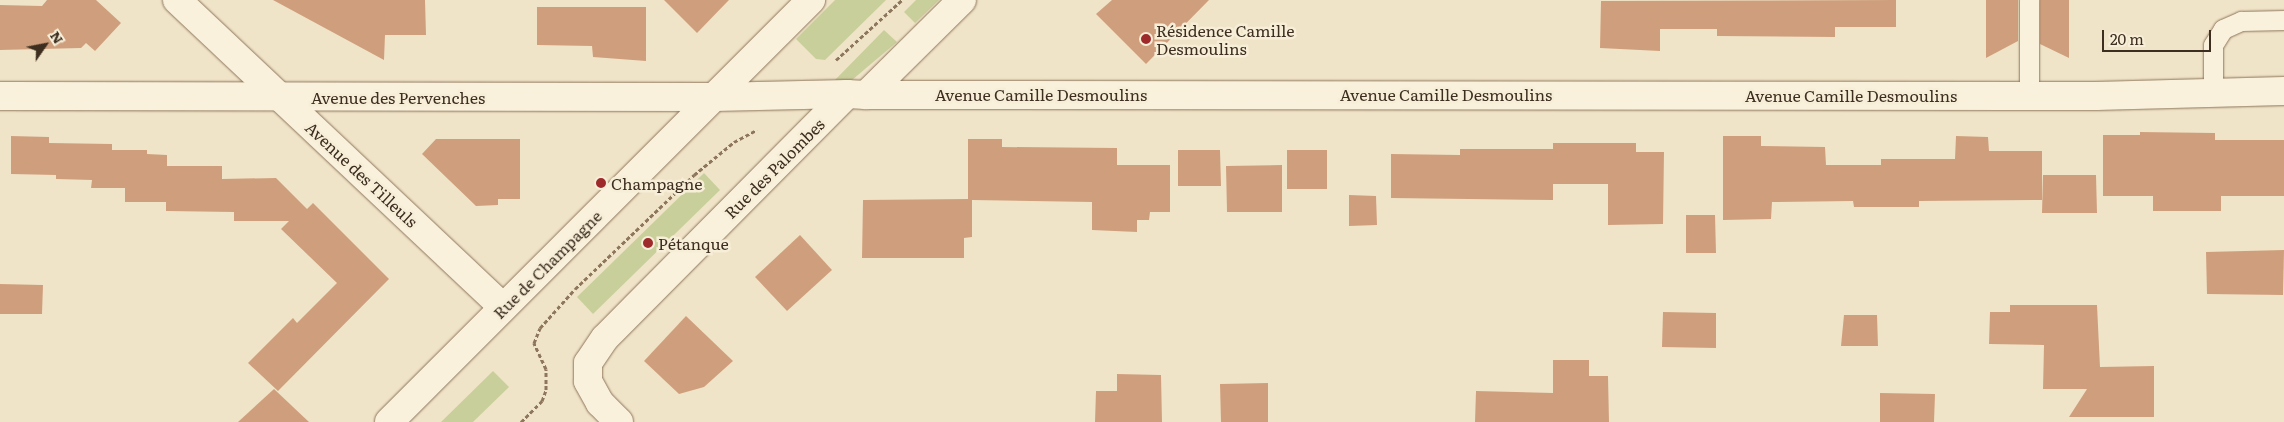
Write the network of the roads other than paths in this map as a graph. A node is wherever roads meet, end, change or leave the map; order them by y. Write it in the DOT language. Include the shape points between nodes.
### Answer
graph roads {
  1 [pos="177,0"];
  2 [pos="811,0"];
  3 [pos="962,0"];
  4 [pos="2028,0"];
  5 [pos="2284,20"];
  6 [pos="2213,92"];
  7 [pos="2284,92"];
  8 [pos="796,94"];
  9 [pos="857,95"];
  10 [pos="2029,95"];
  11 [pos="0,96"];
  12 [pos="278,96"];
  13 [pos="714,98"];
  14 [pos="503,307"];
  15 [pos="390,422"];
  16 [pos="620,422"];
  1 -- 12 [label="street, Avenue des Tilleuls"];
  2 -- 13 [label="street, Rue de Champagne"];
  3 -- 9 [label="street, Rue des Palombes"];
  4 -- 10 [label="lane"];
  5 -- 6 [label="lane" via="2241,21 2223,29 2213,46"];
  6 -- 7 [label="street, Avenue Camille Desmoulins"];
  6 -- 10 [label="street, Avenue Camille Desmoulins"];
  8 -- 9 [label="street, Avenue Camille Desmoulins"];
  8 -- 13 [label="street, Avenue des Pervenches"];
  9 -- 10 [label="street, Avenue Camille Desmoulins"];
  9 -- 16 [label="street, Rue des Palombes" via="605,338 588,363 588,381 600,403"];
  11 -- 12 [label="street, Avenue des Pervenches"];
  12 -- 13 [label="street, Avenue des Pervenches"];
  12 -- 14 [label="street, Avenue des Tilleuls"];
  13 -- 14 [label="street, Rue de Champagne"];
  14 -- 15 [label="street, Rue de Champagne"];
}
